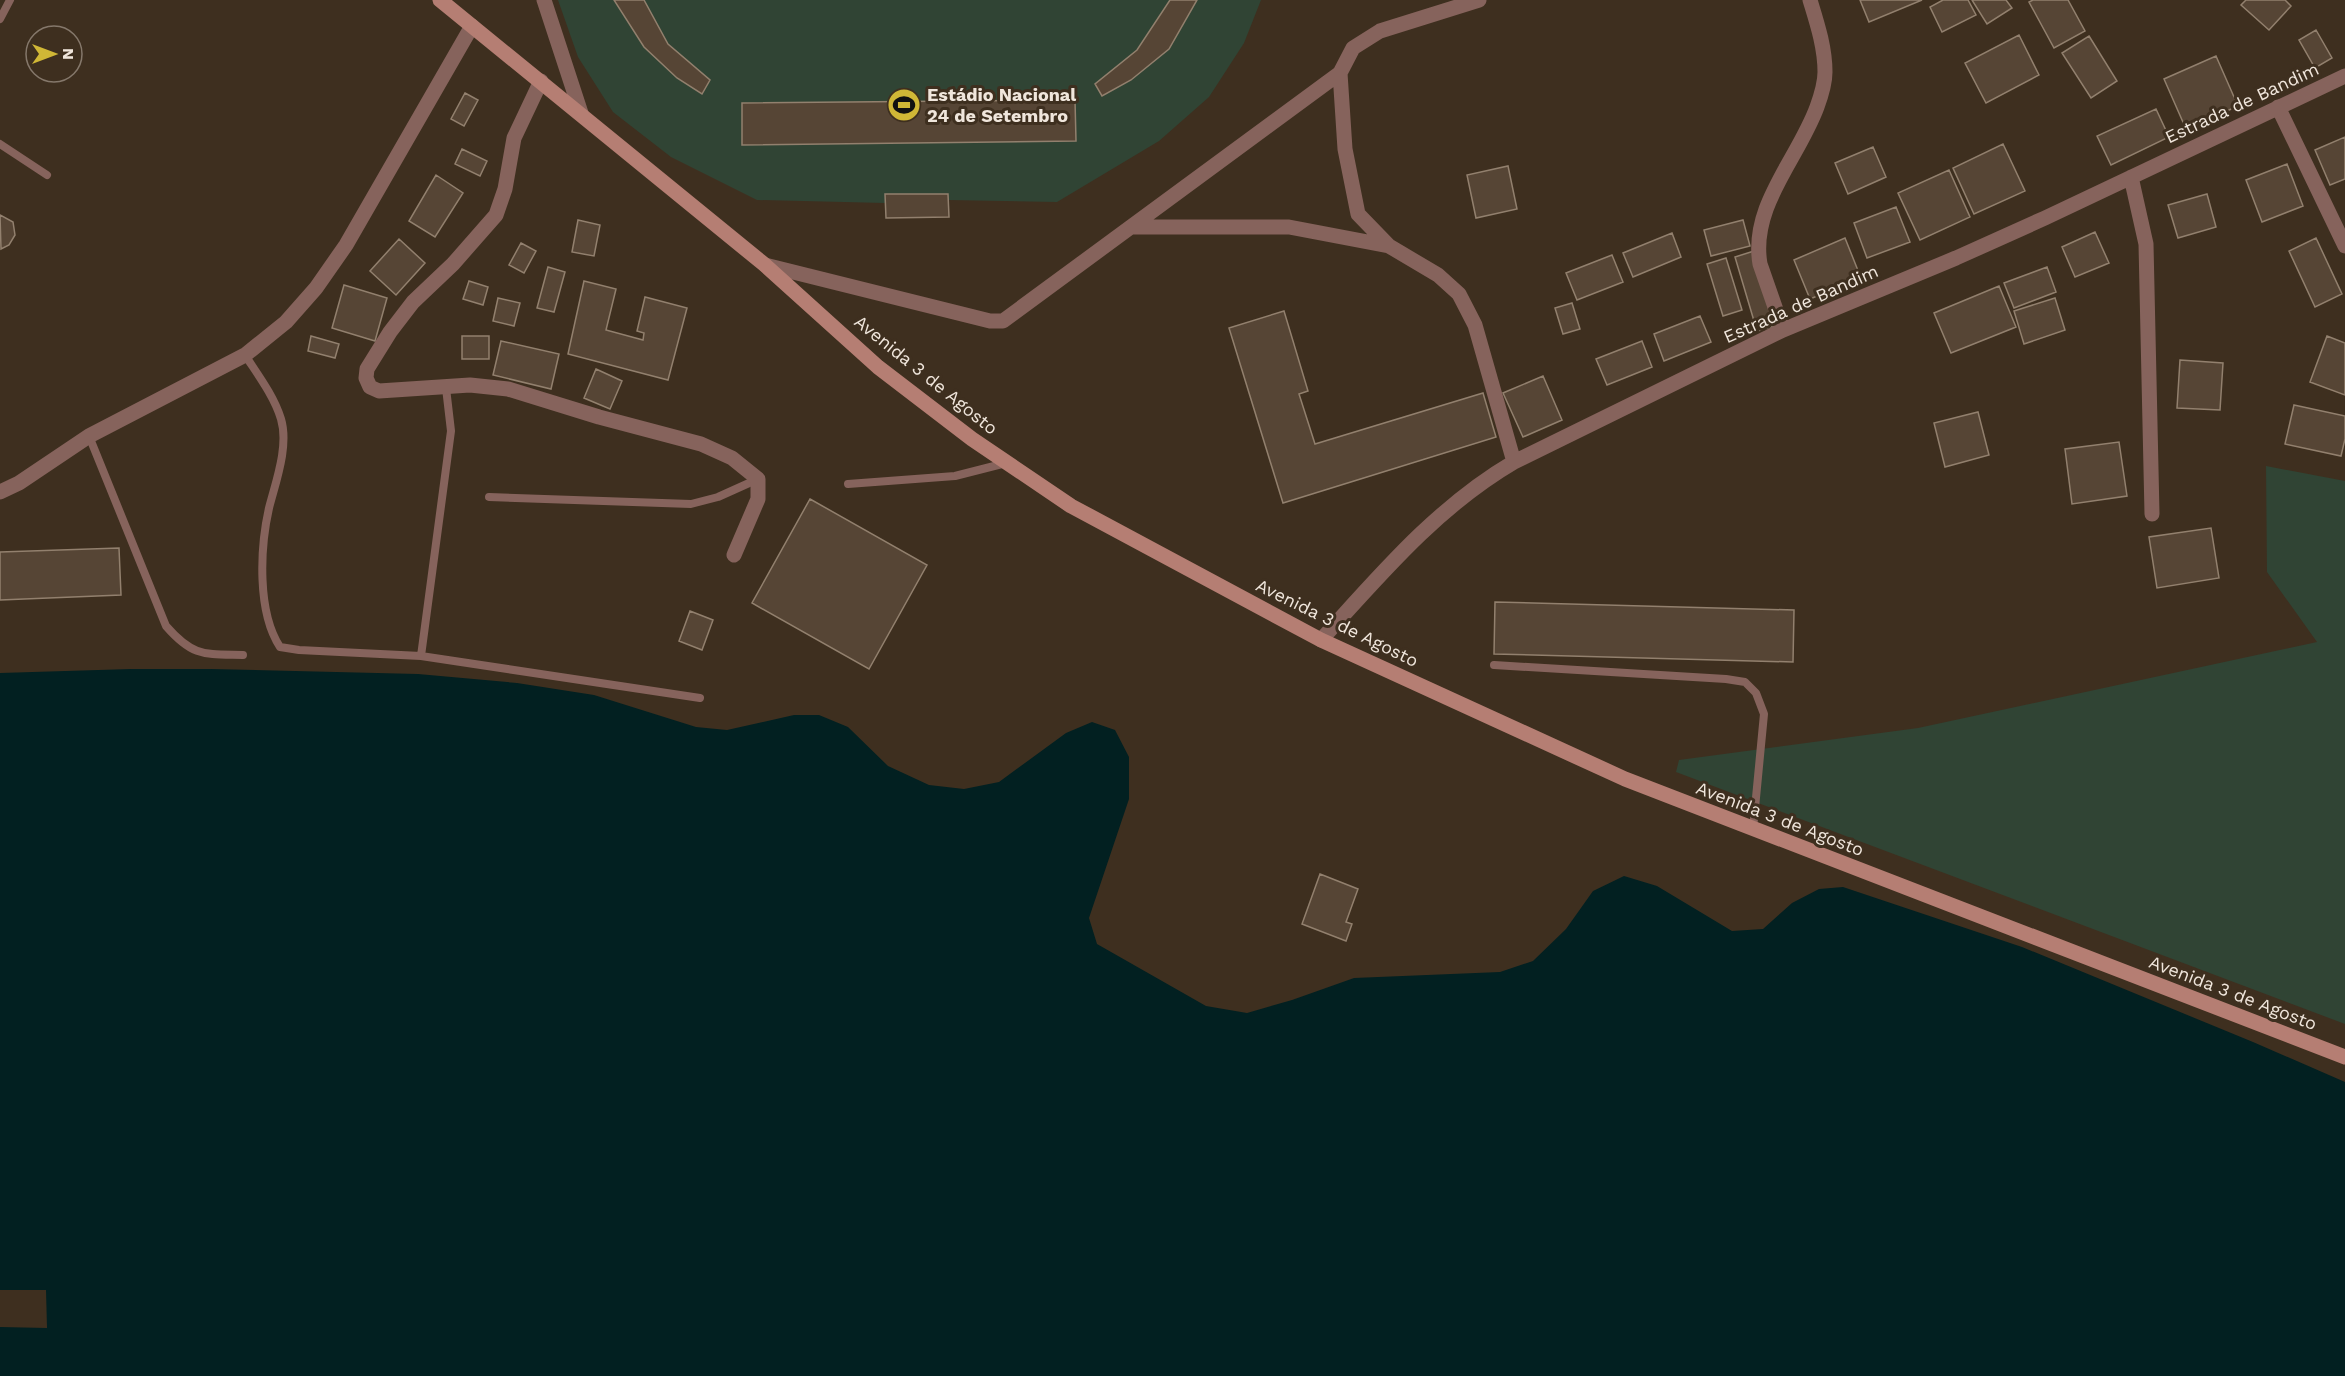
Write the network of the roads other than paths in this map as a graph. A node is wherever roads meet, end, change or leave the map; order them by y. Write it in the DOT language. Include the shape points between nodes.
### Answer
graph roads {
  1 [pos="10,0"];
  2 [pos="441,0"];
  3 [pos="544,0"];
  4 [pos="1479,0"];
  5 [pos="1810,0"];
  6 [pos="0,19"];
  7 [pos="472,26"];
  8 [pos="1340,73"];
  9 [pos="2345,76"];
  10 [pos="541,81"];
  11 [pos="2278,106"];
  12 [pos="581,113"];
  13 [pos="0,144"];
  14 [pos="47,175"];
  15 [pos="2131,177"];
  16 [pos="1132,227"];
  17 [pos="1389,246"];
  18 [pos="2345,246"];
  19 [pos="765,265"];
  20 [pos="1783,330"];
  21 [pos="245,355"];
  22 [pos="446,388"];
  23 [pos="89,436"];
  24 [pos="1514,462"];
  25 [pos="1007,463"];
  26 [pos="758,479"];
  27 [pos="848,484"];
  28 [pos="0,492"];
  29 [pos="489,497"];
  30 [pos="2152,514"];
  31 [pos="734,555"];
  32 [pos="1321,640"];
  33 [pos="243,655"];
  34 [pos="421,656"];
  35 [pos="1494,665"];
  36 [pos="700,698"];
  37 [pos="1752,830"];
  38 [pos="2345,1057"];
  1 -- 6 [label="lane"];
  2 -- 7 [label="street, Avenida 3 de Agosto"];
  3 -- 12 [label="street"];
  4 -- 8 [label="street" via="1380,31 1353,48"];
  5 -- 20 [label="street" via="1821,39 1823,92 1811,124 1770,200 1759,244 1760,264"];
  7 -- 10 [label="street, Avenida 3 de Agosto"];
  7 -- 21 [label="street" via="346,245 286,322"];
  8 -- 16 [label="street"];
  8 -- 17 [label="street" via="1345,149 1358,214"];
  9 -- 11 [label="street, Estrada de Bandim"];
  10 -- 12 [label="street, Avenida 3 de Agosto"];
  10 -- 22 [label="street" via="514,138 496,215 413,302 367,369 370,387 379,391"];
  11 -- 15 [label="street, Estrada de Bandim"];
  11 -- 18 [label="street"];
  12 -- 19 [label="street, Avenida 3 de Agosto"];
  13 -- 14 [label="lane"];
  15 -- 20 [label="street, Estrada de Bandim" via="1956,258"];
  15 -- 30 [label="street" via="2146,244"];
  16 -- 17 [label="street" via="1289,227"];
  16 -- 19 [label="street" via="1003,321"];
  17 -- 24 [label="street" via="1438,275 1459,294 1475,325"];
  19 -- 25 [label="street, Avenida 3 de Agosto" via="878,366"];
  20 -- 24 [label="street, Estrada de Bandim"];
  21 -- 23 [label="street"];
  21 -- 34 [label="lane" via="268,390 281,420 283,456 268,512 262,571 272,635 280,647 299,650"];
  22 -- 26 [label="street" via="470,385 508,389 701,444 732,458"];
  22 -- 34 [label="lane" via="452,431"];
  23 -- 28 [label="street"];
  23 -- 33 [label="lane" via="166,626 192,650"];
  24 -- 32 [label="street, Estrada de Bandim" via="1477,486 1401,551"];
  25 -- 27 [label="lane" via="955,477"];
  25 -- 32 [label="street, Avenida 3 de Agosto" via="1071,506"];
  26 -- 29 [label="lane" via="691,504"];
  26 -- 31 [label="street" via="758,500"];
  32 -- 37 [label="street, Avenida 3 de Agosto" via="1625,779"];
  34 -- 36 [label="lane"];
  35 -- 37 [label="lane" via="1745,682 1756,693 1764,714"];
  37 -- 38 [label="street, Avenida 3 de Agosto"];
}
